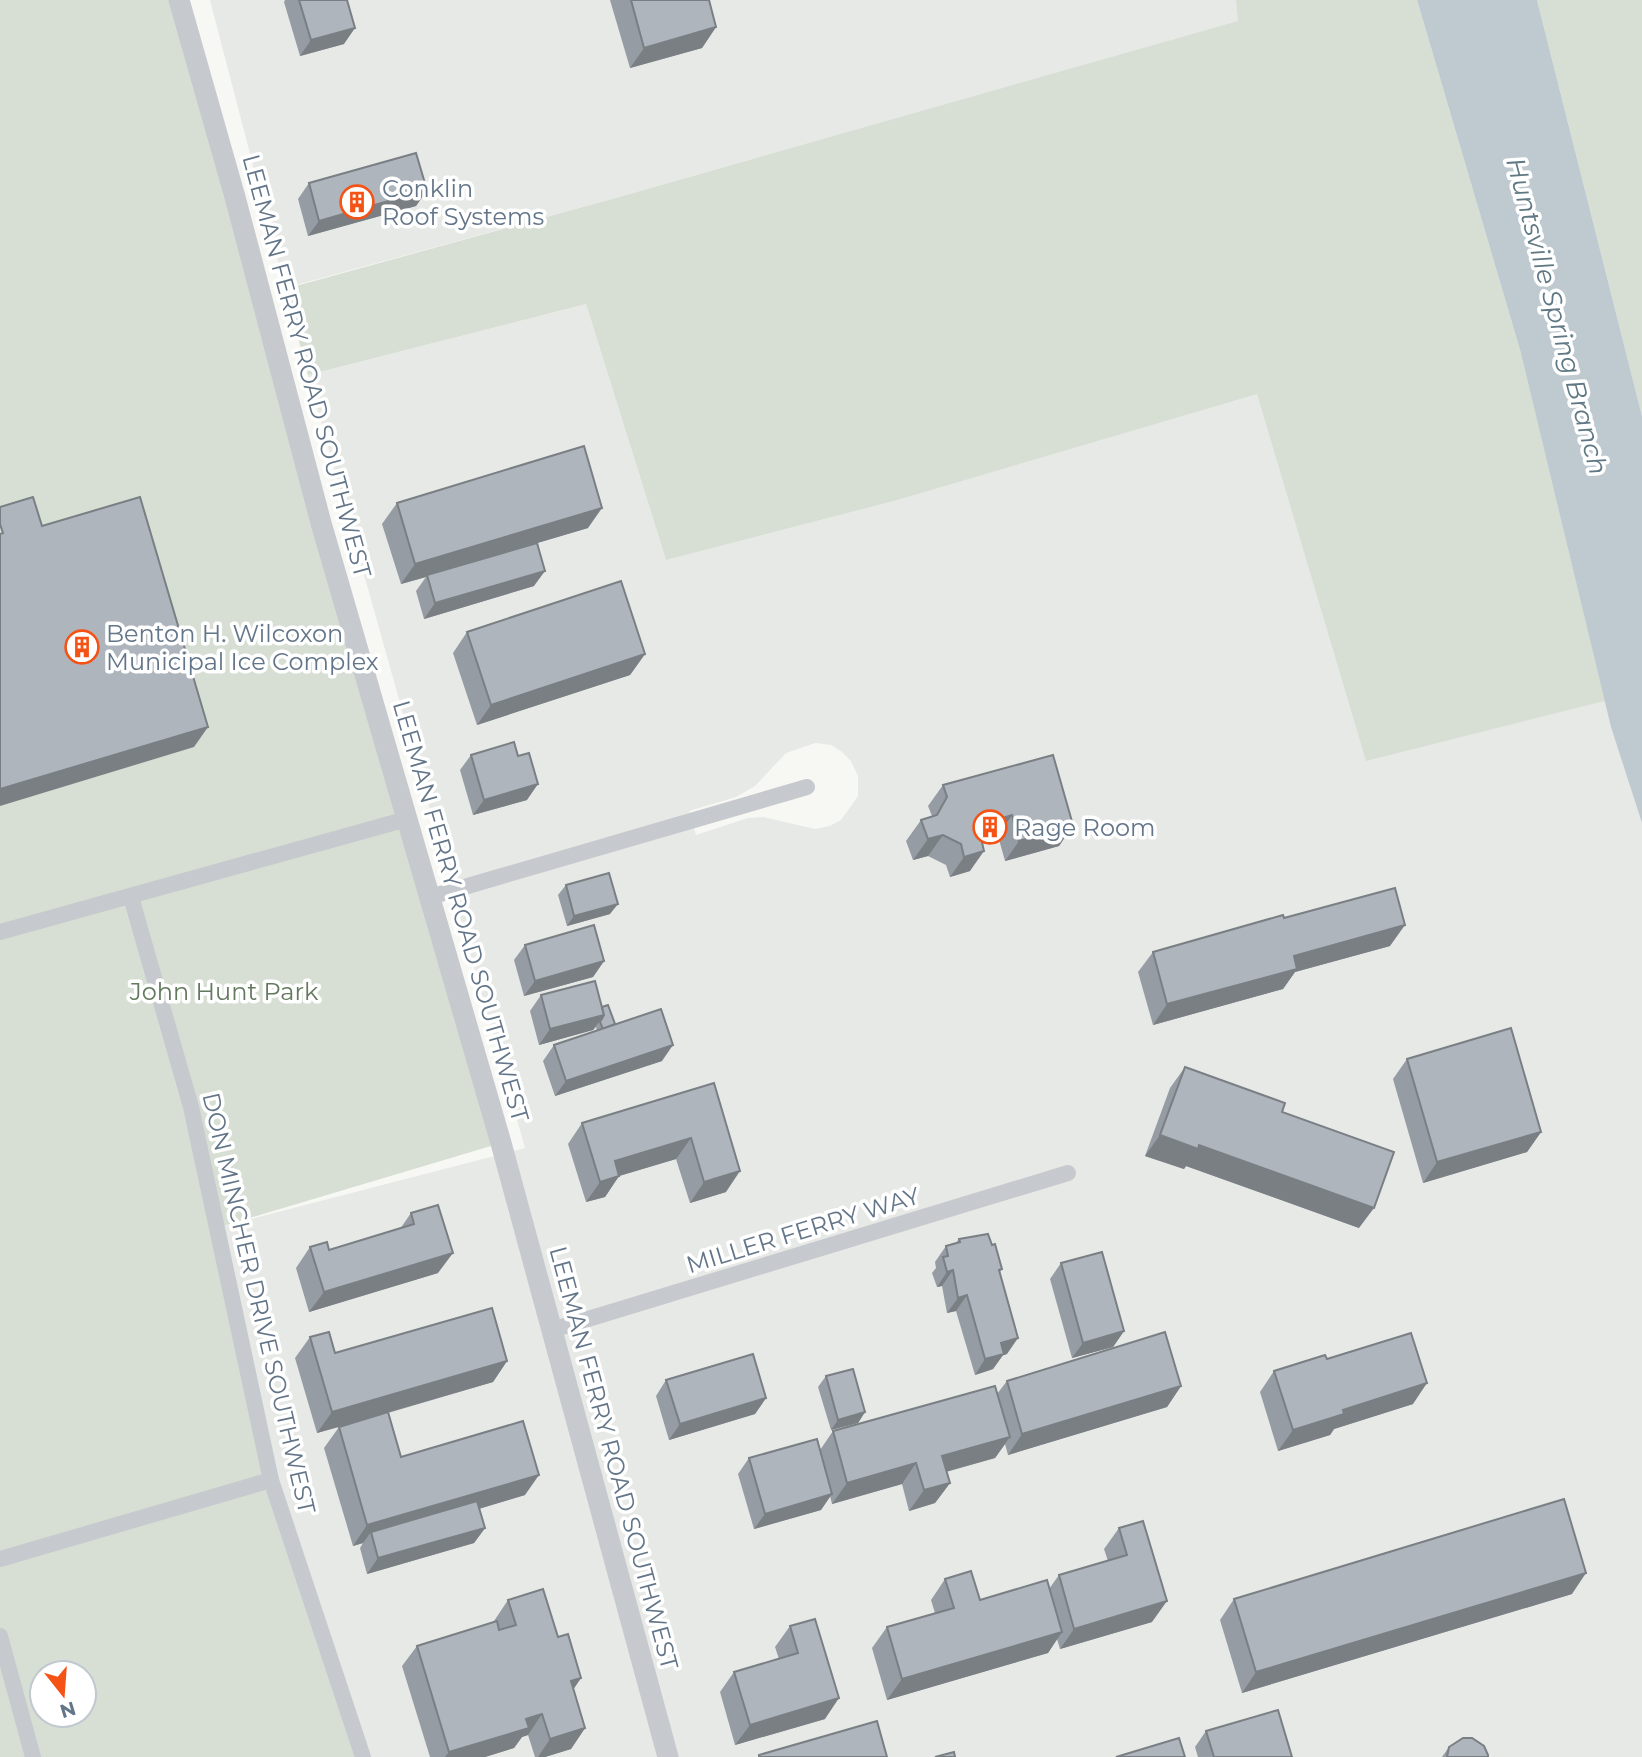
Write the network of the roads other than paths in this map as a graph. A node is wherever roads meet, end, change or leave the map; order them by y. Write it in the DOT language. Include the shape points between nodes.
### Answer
graph roads {
  1 [pos="179,0"];
  2 [pos="807,787"];
  3 [pos="407,820"];
  4 [pos="131,897"];
  5 [pos="430,897"];
  6 [pos="0,932"];
  7 [pos="1068,1173"];
  8 [pos="552,1330"];
  9 [pos="271,1480"];
  10 [pos="0,1559"];
  11 [pos="0,1636"];
  12 [pos="33,1757"];
  13 [pos="363,1757"];
  14 [pos="668,1757"];
  1 -- 3 [label="street, LEEMAN FERRY ROAD SOUTHWEST"];
  2 -- 5 [label="street"];
  3 -- 4 [label="street"];
  3 -- 5 [label="street, LEEMAN FERRY ROAD SOUTHWEST"];
  4 -- 6 [label="street"];
  4 -- 9 [label="street, DON MINCHER DRIVE SOUTHWEST" via="191,1107"];
  5 -- 8 [label="street, LEEMAN FERRY ROAD SOUTHWEST"];
  7 -- 8 [label="street, MILLER FERRY WAY"];
  8 -- 14 [label="street, LEEMAN FERRY ROAD SOUTHWEST"];
  9 -- 10 [label="street"];
  9 -- 13 [label="street, DON MINCHER DRIVE SOUTHWEST"];
  11 -- 12 [label="street"];
}
